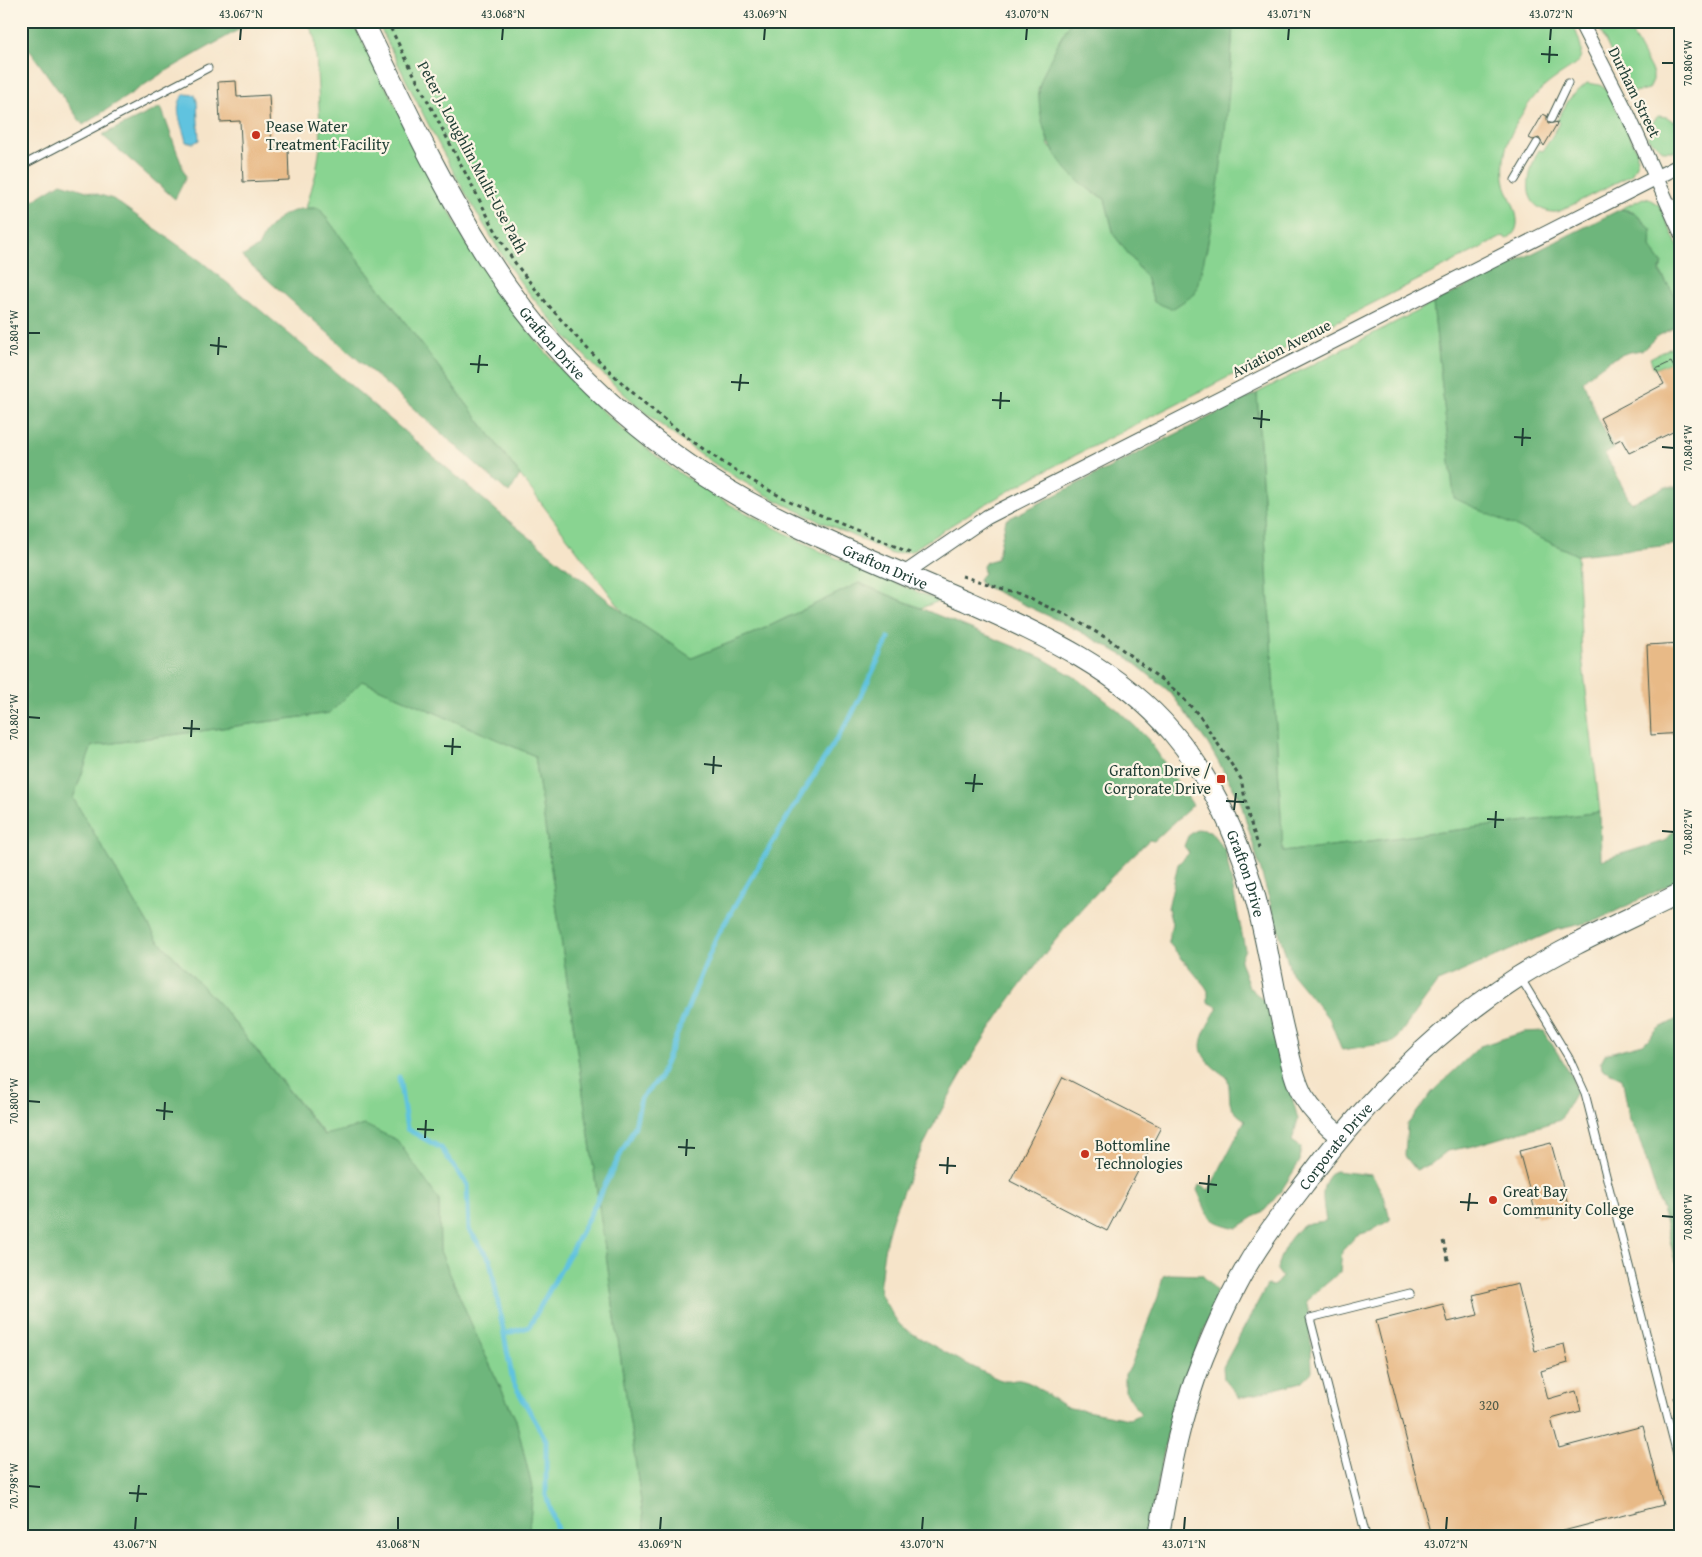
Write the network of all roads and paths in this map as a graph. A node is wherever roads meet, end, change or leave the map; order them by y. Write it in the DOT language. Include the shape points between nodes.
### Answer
graph roads {
  1 [pos="363,21"];
  2 [pos="387,21"];
  3 [pos="1580,21"];
  4 [pos="208,68"];
  5 [pos="1568,83"];
  6 [pos="1551,119"];
  7 [pos="1537,143"];
  8 [pos="1681,165"];
  9 [pos="21,166"];
  10 [pos="1656,178"];
  11 [pos="1515,180"];
  12 [pos="1681,233"];
  13 [pos="910,553"];
  14 [pos="905,574"];
  15 [pos="1245,798"];
  16 [pos="1252,830"];
  17 [pos="1681,893"];
  18 [pos="1519,977"];
  19 [pos="1340,1136"];
  20 [pos="1443,1241"];
  21 [pos="1449,1263"];
  22 [pos="1410,1293"];
  23 [pos="1681,1470"];
  24 [pos="1159,1536"];
  25 [pos="1366,1536"];
  1 -- 14 [label="street, Grafton Drive" via="410,119 487,256 538,326 585,378 640,428 699,472 795,526"];
  2 -- 13 [label="path, Peter J. Loughlin Multi-Use Path" via="504,246 582,344 626,390 693,443 765,489 842,526"];
  3 -- 10 [label="street, Durham Street"];
  4 -- 9 [label="lane"];
  5 -- 6 [label="lane"];
  7 -- 11 [label="lane"];
  8 -- 10 [label="street, Aviation Avenue"];
  10 -- 12 [label="street, Durham Street"];
  10 -- 14 [label="street, Aviation Avenue" via="987,517"];
  14 -- 19 [label="street, Grafton Drive" via="1000,616 1095,664 1145,704 1171,730 1214,794 1250,878 1299,1088 1310,1107"];
  15 -- 16 [label="path"];
  17 -- 18 [label="street, Corporate Drive"];
  18 -- 19 [label="street, Corporate Drive" via="1480,1003 1418,1053"];
  18 -- 23 [label="lane" via="1569,1058 1586,1093"];
  19 -- 24 [label="street, Corporate Drive" via="1248,1263 1219,1322 1189,1401"];
  20 -- 21 [label="path"];
  22 -- 25 [label="lane" via="1310,1318"];
}
